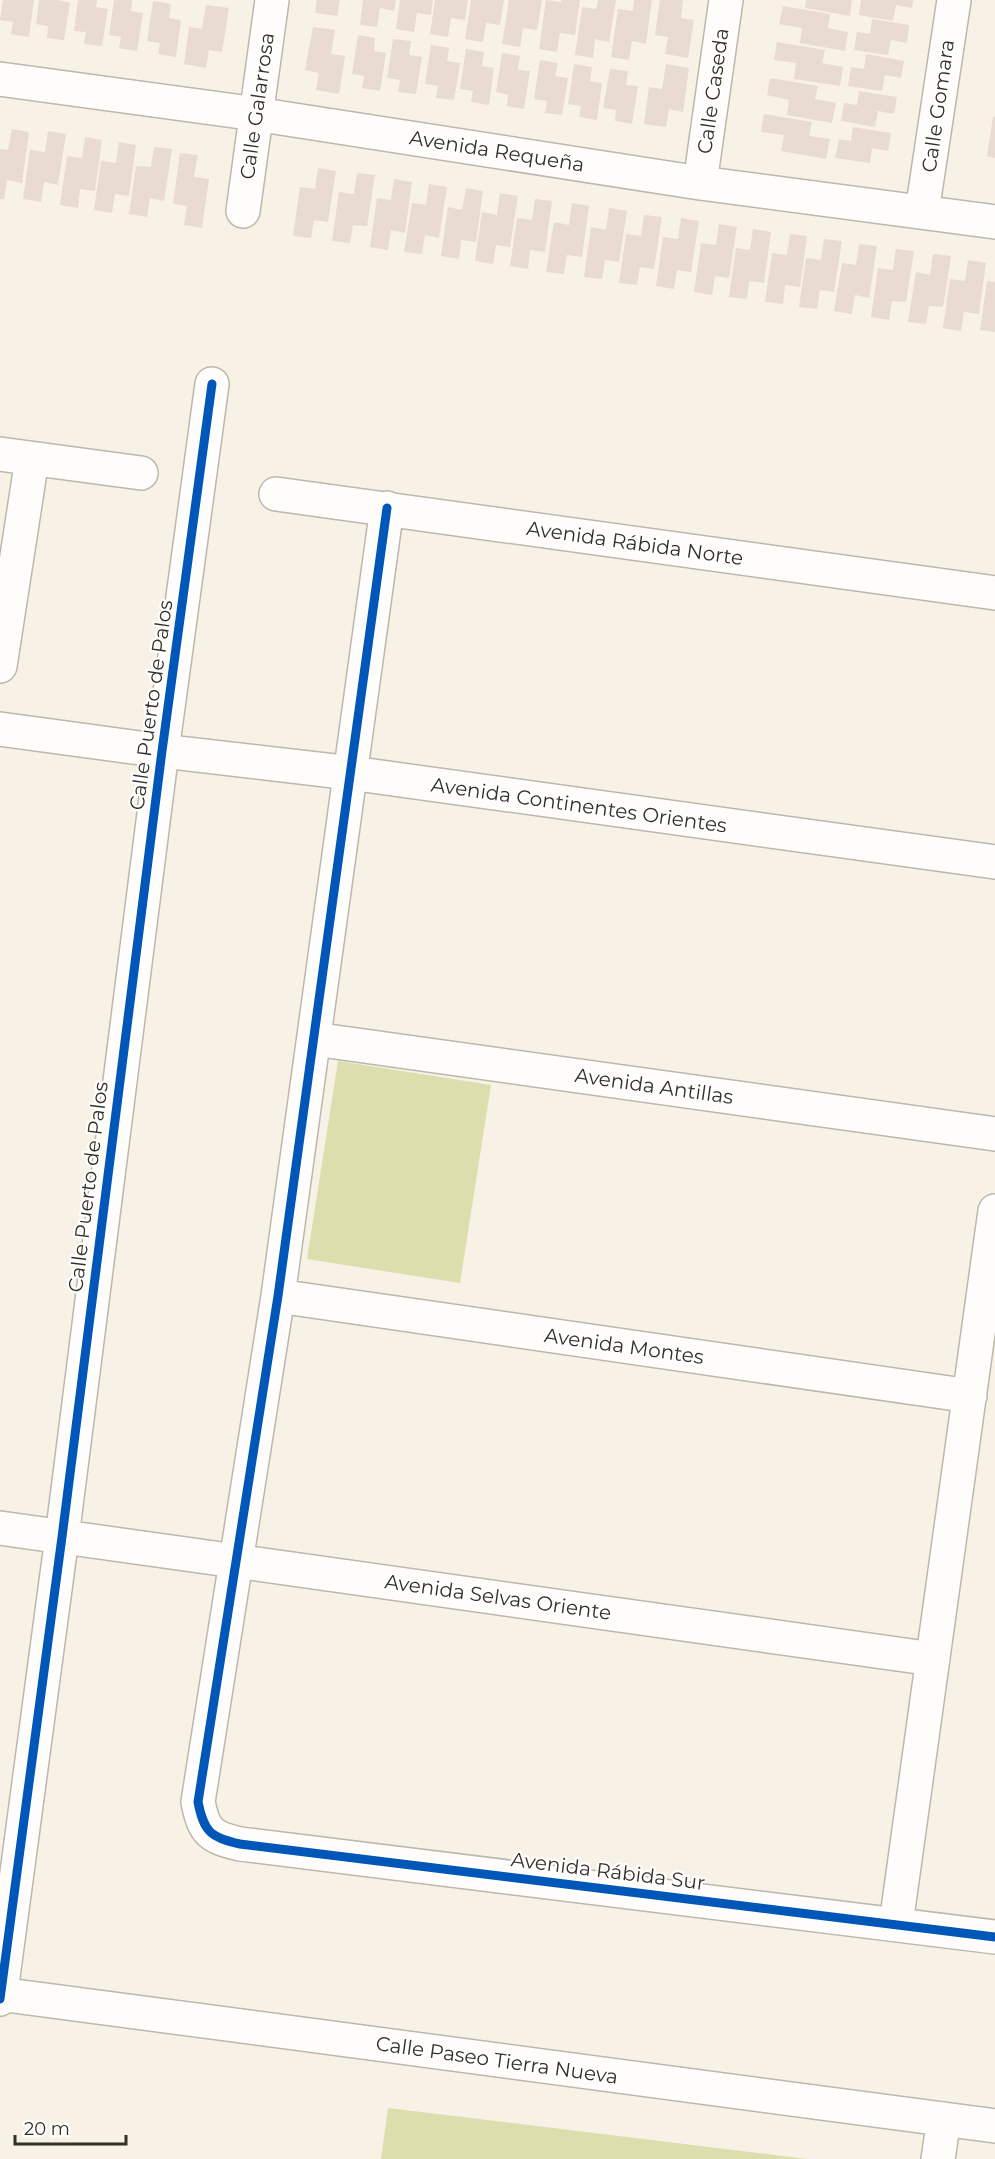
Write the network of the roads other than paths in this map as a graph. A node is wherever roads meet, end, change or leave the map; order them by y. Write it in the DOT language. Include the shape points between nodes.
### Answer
graph roads {
  1 [pos="272,0"];
  2 [pos="726,0"];
  3 [pos="954,0"];
  4 [pos="0,79"];
  5 [pos="256,114"];
  6 [pos="700,183"];
  7 [pos="243,211"];
  8 [pos="922,212"];
  9 [pos="995,222"];
  10 [pos="212,384"];
  11 [pos="0,454"];
  12 [pos="32,459"];
  13 [pos="141,473"];
  14 [pos="276,494"];
  15 [pos="387,508"];
  16 [pos="995,593"];
  17 [pos="0,666"];
  18 [pos="0,729"];
  19 [pos="162,751"];
  20 [pos="351,773"];
  21 [pos="995,862"];
  22 [pos="314,1039"];
  23 [pos="995,1134"];
  24 [pos="995,1211"];
  25 [pos="278,1296"];
  26 [pos="970,1396"];
  27 [pos="0,1528"];
  28 [pos="62,1537"];
  29 [pos="237,1560"];
  30 [pos="933,1659"];
  31 [pos="896,1924"];
  32 [pos="995,1937"];
  33 [pos="0,1994"];
  34 [pos="0,1999"];
  35 [pos="944,2119"];
  36 [pos="995,2126"];
  37 [pos="938,2159"];
  1 -- 5 [label="street, Calle Galarrosa"];
  2 -- 6 [label="street, Calle Caseda"];
  3 -- 8 [label="street, Calle Gomara"];
  4 -- 5 [label="street, Avenida Requeña"];
  5 -- 6 [label="street, Avenida Requeña"];
  5 -- 7 [label="street, Calle Galarrosa"];
  6 -- 8 [label="street, Avenida Requeña"];
  8 -- 9 [label="street, Avenida Requeña"];
  10 -- 19 [label="street, Calle Puerto de Palos"];
  11 -- 12 [label="street"];
  12 -- 13 [label="street"];
  12 -- 17 [label="street"];
  14 -- 15 [label="street, Avenida Rábida Norte"];
  15 -- 16 [label="street, Avenida Rábida Norte"];
  15 -- 20 [label="street"];
  18 -- 19 [label="street, Avenida Continentes Orientes"];
  19 -- 20 [label="street, Avenida Continentes Orientes"];
  19 -- 28 [label="street, Calle Puerto de Palos"];
  20 -- 21 [label="street, Avenida Continentes Orientes"];
  20 -- 22 [label="street"];
  22 -- 23 [label="street, Avenida Antillas"];
  22 -- 25 [label="street"];
  24 -- 26 [label="street"];
  25 -- 26 [label="street, Avenida Montes"];
  25 -- 29 [label="street"];
  26 -- 30 [label="street"];
  27 -- 28 [label="street, Avenida Selvas Oriente"];
  28 -- 29 [label="street, Avenida Selvas Oriente"];
  28 -- 33 [label="street, Calle Puerto de Palos"];
  29 -- 30 [label="street, Avenida Selvas Oriente"];
  29 -- 31 [label="street, Avenida Rábida Sur" via="198,1802 202,1823 218,1839"];
  30 -- 31 [label="street"];
  31 -- 32 [label="street, Avenida Rábida Sur"];
  33 -- 34 [label="street, Calle Puerto de Palos"];
  33 -- 35 [label="street, Calle Paseo Tierra Nueva"];
  35 -- 36 [label="street, Calle Paseo Tierra Nueva"];
  35 -- 37 [label="street"];
}
